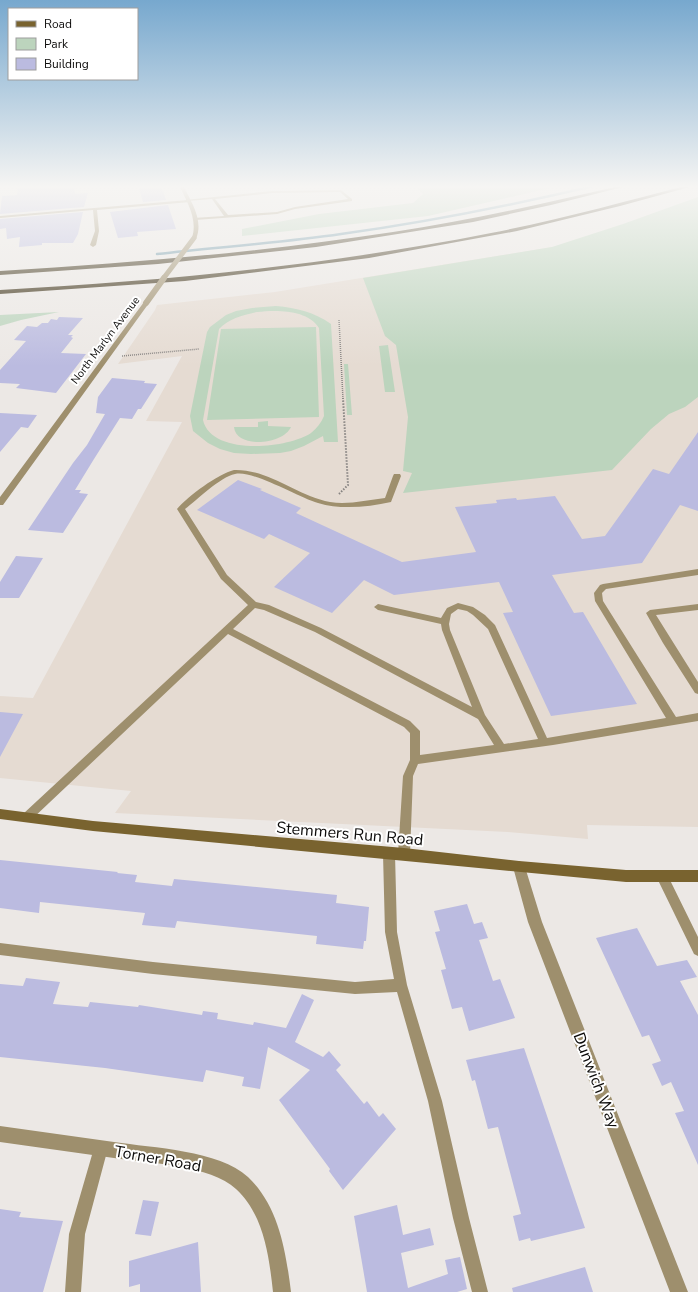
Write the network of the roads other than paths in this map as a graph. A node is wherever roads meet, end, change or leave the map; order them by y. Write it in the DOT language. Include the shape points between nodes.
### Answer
graph roads {
  1 [pos="189,245"];
  2 [pos="316,245"];
  3 [pos="433,245"];
  4 [pos="166,262"];
  5 [pos="0,270"];
  6 [pos="0,273"];
  7 [pos="156,281"];
  8 [pos="0,292"];
  9 [pos="0,296"];
  10 [pos="397,476"];
  11 [pos="0,503"];
  12 [pos="698,572"];
  13 [pos="253,605"];
  14 [pos="378,607"];
  15 [pos="698,607"];
  16 [pos="444,622"];
  17 [pos="227,629"];
  18 [pos="698,690"];
  19 [pos="481,716"];
  20 [pos="698,717"];
  21 [pos="674,721"];
  22 [pos="544,742"];
  23 [pos="501,748"];
  24 [pos="415,760"];
  25 [pos="0,814"];
  26 [pos="27,817"];
  27 [pos="389,854"];
  28 [pos="404,854"];
  29 [pos="519,867"];
  30 [pos="662,876"];
  31 [pos="698,876"];
  32 [pos="0,949"];
  33 [pos="698,950"];
  34 [pos="401,985"];
  35 [pos="0,1134"];
  36 [pos="101,1148"];
  37 [pos="72,1292"];
  38 [pos="282,1292"];
  39 [pos="480,1292"];
  40 [pos="679,1292"];
  1 -- 11 [label="street, North Marlyn Avenue, bridge"];
  2 -- 4 [label="highway"];
  3 -- 7 [label="highway" via="297,266"];
  4 -- 5 [label="highway"];
  4 -- 6 [label="highway"];
  7 -- 8 [label="highway"];
  7 -- 9 [label="highway"];
  10 -- 13 [label="lane" via="388,500 330,504 307,498 249,473 235,472 224,476 181,508 224,578"];
  12 -- 21 [label="lane" via="604,587 598,593 599,601"];
  13 -- 17 [label="lane"];
  13 -- 19 [label="lane" via="266,607 318,630"];
  14 -- 16 [label="lane"];
  15 -- 18 [label="lane" via="650,613"];
  16 -- 19 [label="lane"];
  16 -- 22 [label="lane" via="447,612 462,607 477,614 492,628"];
  17 -- 24 [label="lane" via="408,724 415,731"];
  17 -- 26 [label="lane"];
  19 -- 23 [label="lane"];
  20 -- 21 [label="lane"];
  21 -- 22 [label="lane"];
  22 -- 23 [label="lane"];
  23 -- 24 [label="lane"];
  24 -- 28 [label="lane" via="408,776"];
  25 -- 26 [label="main road, Stemmers Run Road"];
  26 -- 27 [label="main road, Stemmers Run Road" via="93,826"];
  27 -- 28 [label="main road, Stemmers Run Road"];
  27 -- 34 [label="lane" via="390,932"];
  28 -- 29 [label="main road, Stemmers Run Road"];
  29 -- 30 [label="main road, Stemmers Run Road" via="626,876"];
  29 -- 40 [label="street, Dunwich Way" via="535,922"];
  30 -- 31 [label="main road, Stemmers Run Road"];
  30 -- 33 [label="lane"];
  32 -- 34 [label="lane" via="153,968 355,988"];
  34 -- 39 [label="lane" via="435,1101"];
  35 -- 36 [label="street, Torner Road"];
  36 -- 37 [label="lane" via="77,1234"];
  36 -- 38 [label="street, Torner Road" via="196,1162 225,1172 243,1183 265,1218 273,1239"];
}
